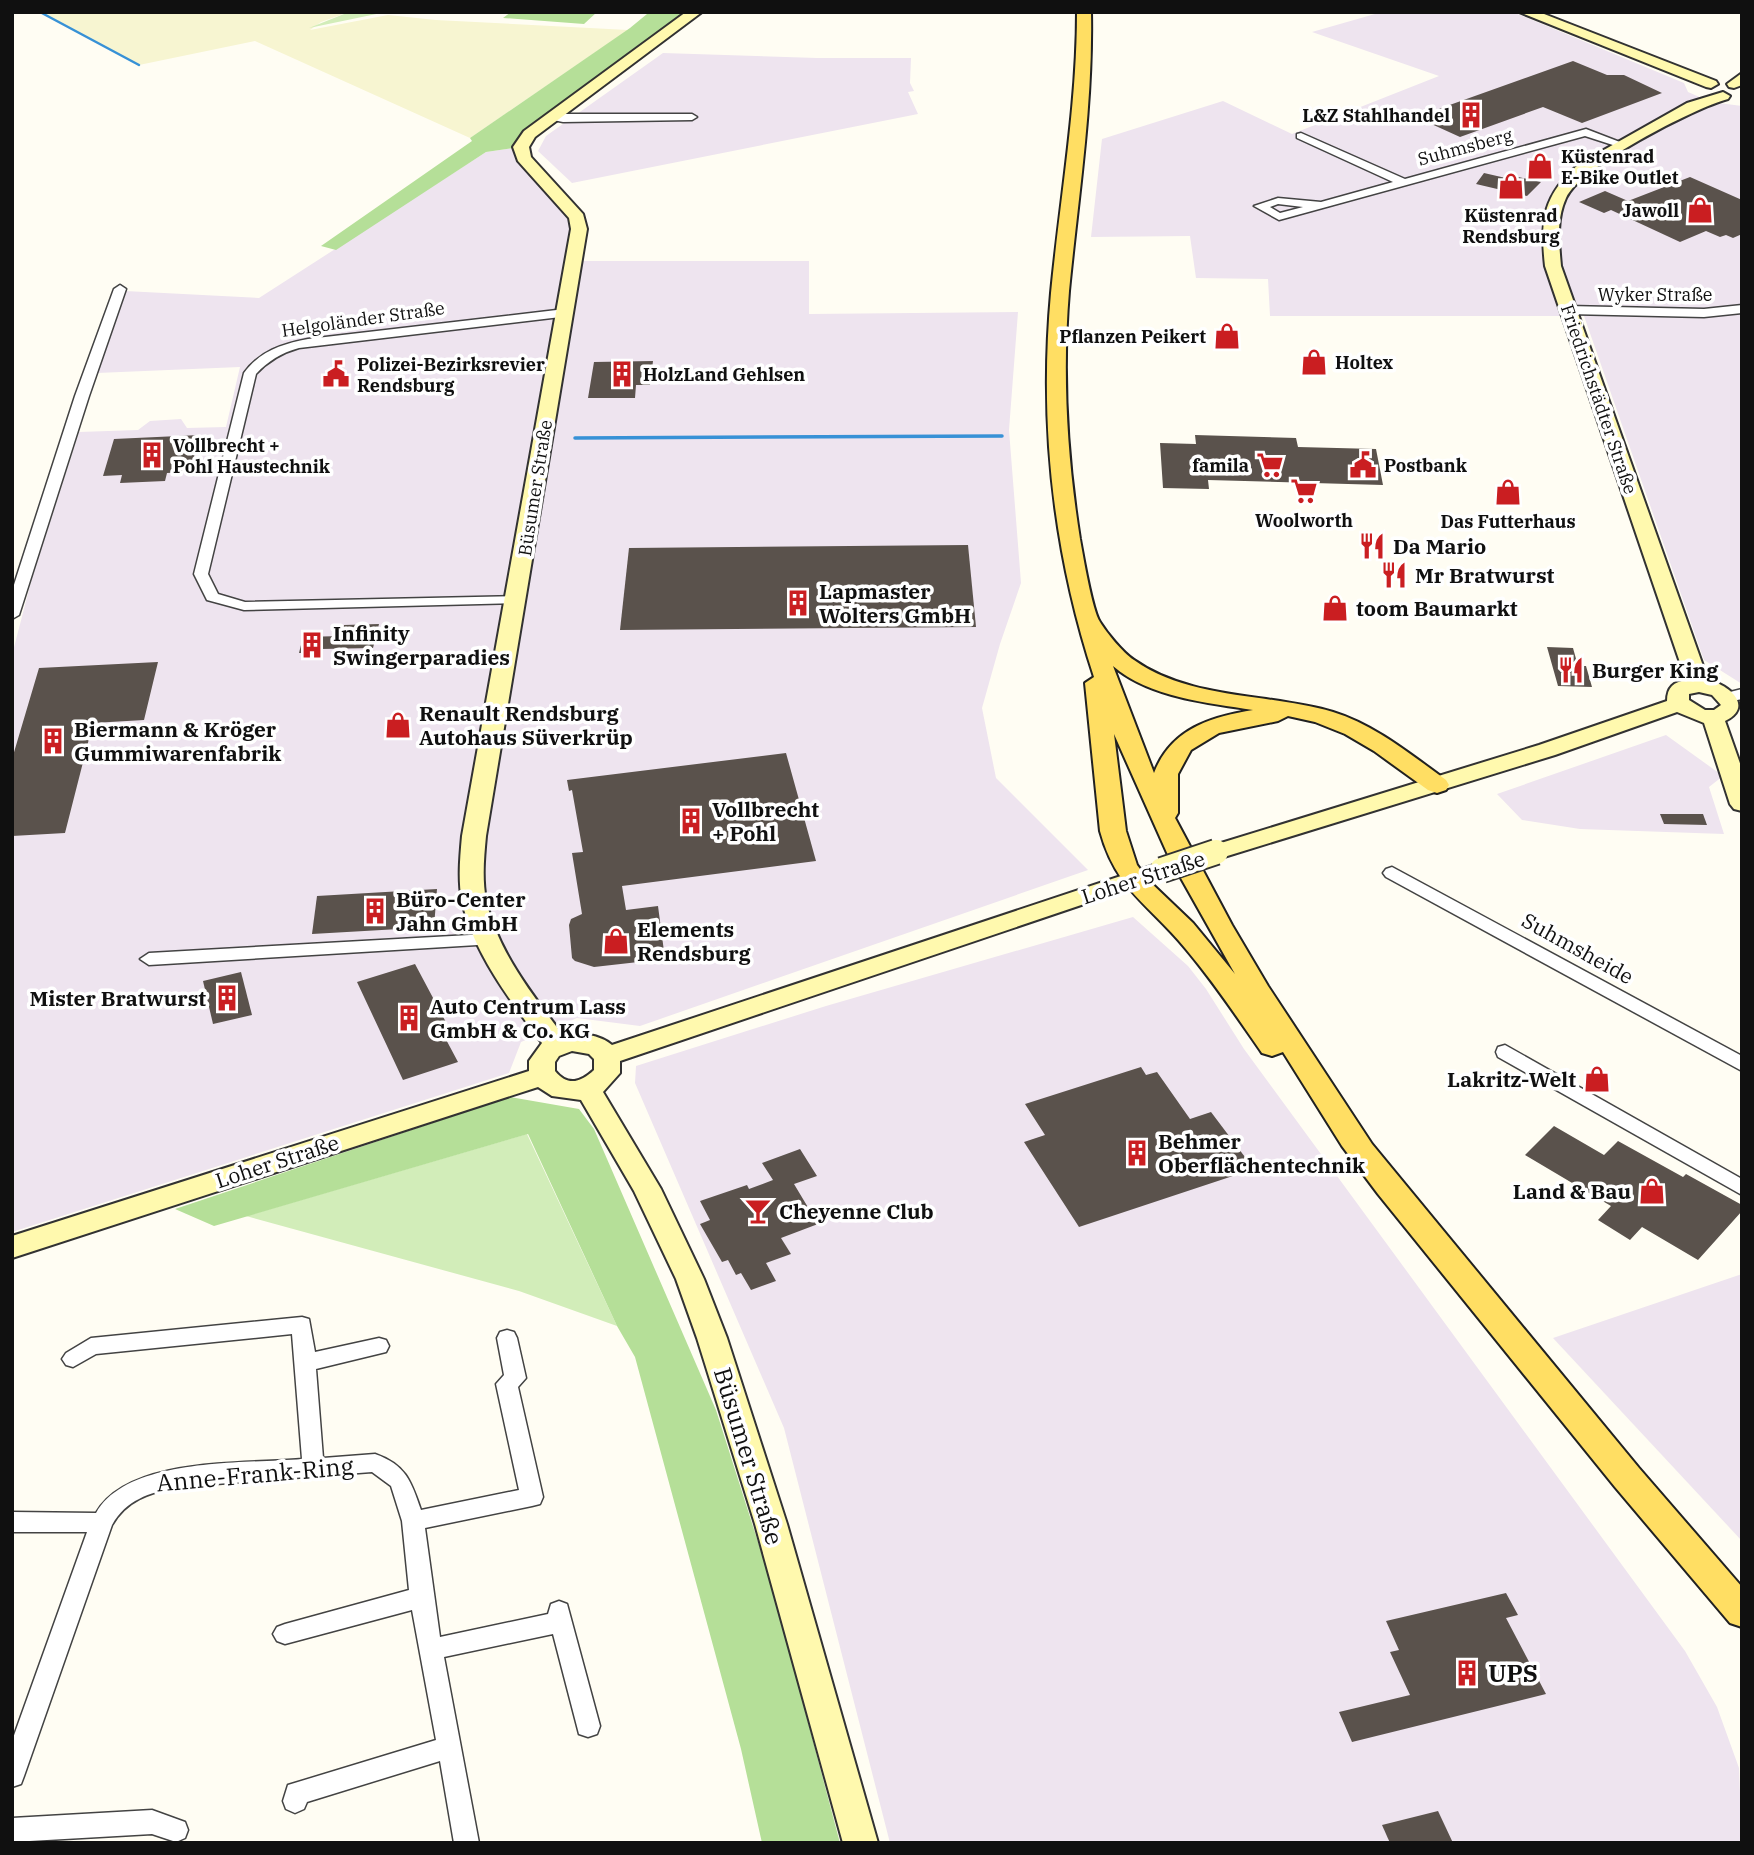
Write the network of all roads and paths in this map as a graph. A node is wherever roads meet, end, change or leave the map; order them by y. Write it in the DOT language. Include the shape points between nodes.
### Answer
graph roads {
  1 [pos="695,12"];
  2 [pos="1084,12"];
  3 [pos="1526,12"];
  4 [pos="1732,89"];
  5 [pos="552,117"];
  6 [pos="692,117"];
  7 [pos="1301,136"];
  8 [pos="1623,142"];
  9 [pos="1403,182"];
  10 [pos="1319,205"];
  11 [pos="120,289"];
  12 [pos="1742,309"];
  13 [pos="1568,310"];
  14 [pos="565,313"];
  15 [pos="516,600"];
  16 [pos="12,615"];
  17 [pos="1088,627"];
  18 [pos="1699,685"];
  19 [pos="1735,695"];
  20 [pos="1681,705"];
  21 [pos="1713,717"];
  22 [pos="1426,788"];
  23 [pos="1742,804"];
  24 [pos="1167,825"];
  25 [pos="1392,873"];
  26 [pos="1108,888"];
  27 [pos="488,940"];
  28 [pos="149,959"];
  29 [pos="558,1046"];
  30 [pos="1505,1052"];
  31 [pos="607,1056"];
  32 [pos="1742,1064"];
  33 [pos="541,1076"];
  34 [pos="588,1089"];
  35 [pos="1368,1160"];
  36 [pos="1742,1188"];
  37 [pos="12,1247"];
  38 [pos="507,1338"];
  39 [pos="379,1346"];
  40 [pos="73,1359"];
  41 [pos="304,1363"];
  42 [pos="313,1466"];
  43 [pos="413,1521"];
  44 [pos="12,1522"];
  45 [pos="102,1523"];
  46 [pos="421,1597"];
  47 [pos="1742,1612"];
  48 [pos="285,1634"];
  49 [pos="431,1649"];
  50 [pos="21,1725"];
  51 [pos="588,1726"];
  52 [pos="450,1747"];
  53 [pos="12,1776"];
  54 [pos="295,1801"];
  55 [pos="12,1830"];
  56 [pos="176,1830"];
  57 [pos="467,1843"];
  58 [pos="861,1843"];
  1 -- 5 [label="street, Büsumer Straße"];
  2 -- 17 [label="main road" via="1083,91 1060,292 1056,390 1062,490"];
  3 -- 4 [label="street"];
  4 -- 8 [label="street, Friedrichstädter Straße" via="1699,100"];
  5 -- 6 [label="street"];
  5 -- 14 [label="street, Büsumer Straße" via="528,134 521,151 579,223"];
  7 -- 9 [label="street"];
  8 -- 9 [label="street, Suhmsberg" via="1586,132"];
  8 -- 13 [label="street, Friedrichstädter Straße" via="1590,162 1563,188 1549,221 1553,266"];
  9 -- 10 [label="street, Suhmsberg"];
  11 -- 16 [label="street"];
  12 -- 13 [label="street, Wyker Straße" via="1704,313"];
  13 -- 18 [label="street, Friedrichstädter Straße"];
  14 -- 15 [label="street, Büsumer Straße"];
  14 -- 15 [label="street, Helgoländer Straße" via="308,343 264,356 250,373 201,574 212,597 243,606"];
  15 -- 27 [label="street, Büsumer Straße" via="471,865 476,909"];
  17 -- 22 [label="main road" via="1128,666 1150,678 1202,694 1282,707 1361,731"];
  17 -- 24 [label="main road" via="1129,741"];
  17 -- 26 [label="main road" via="1117,849"];
  18 -- 19 [label="street"];
  18 -- 20 [label="street" via="1678,692"];
  19 -- 21 [label="street" via="1731,709"];
  20 -- 21 [label="street" via="1692,713"];
  20 -- 22 [label="street, Loher Straße"];
  21 -- 23 [label="street"];
  22 -- 24 [label="main road" via="1354,737 1286,713 1261,716 1208,729 1178,749 1166,775"];
  22 -- 26 [label="street, Loher Straße, bridge"];
  24 -- 35 [label="main road" via="1268,1008"];
  25 -- 32 [label="street, Suhmsheide"];
  26 -- 31 [label="street, Loher Straße"];
  26 -- 35 [label="main road" via="1183,928 1326,1121"];
  27 -- 28 [label="street"];
  27 -- 29 [label="street, Büsumer Straße"];
  29 -- 31 [label="street" via="589,1043"];
  29 -- 33 [label="street" via="541,1061"];
  30 -- 36 [label="street"];
  31 -- 34 [label="street" via="607,1073"];
  33 -- 34 [label="street" via="562,1090"];
  33 -- 37 [label="street, Loher Straße"];
  34 -- 58 [label="street, Büsumer Straße" via="647,1189 712,1338 771,1524"];
  35 -- 47 [label="main road" via="1681,1544"];
  38 -- 43 [label="street" via="515,1378 507,1384 532,1497"];
  39 -- 41 [label="street"];
  40 -- 41 [label="street" via="91,1346 302,1325"];
  41 -- 42 [label="street"];
  42 -- 43 [label="street, Anne-Frank-Ring" via="376,1463 400,1480"];
  42 -- 45 [label="street, Anne-Frank-Ring" via="145,1483 117,1500"];
  43 -- 46 [label="street, Anne-Frank-Ring"];
  44 -- 45 [label="street"];
  45 -- 50 [label="street, Anne-Frank-Ring"];
  46 -- 48 [label="street"];
  46 -- 49 [label="street, Anne-Frank-Ring"];
  49 -- 51 [label="street" via="560,1616"];
  49 -- 52 [label="street, Anne-Frank-Ring"];
  50 -- 53 [label="street, Anne-Frank-Ring"];
  52 -- 54 [label="street" via="297,1793"];
  52 -- 57 [label="street, Anne-Frank-Ring"];
  55 -- 56 [label="street" via="152,1822"];
}
